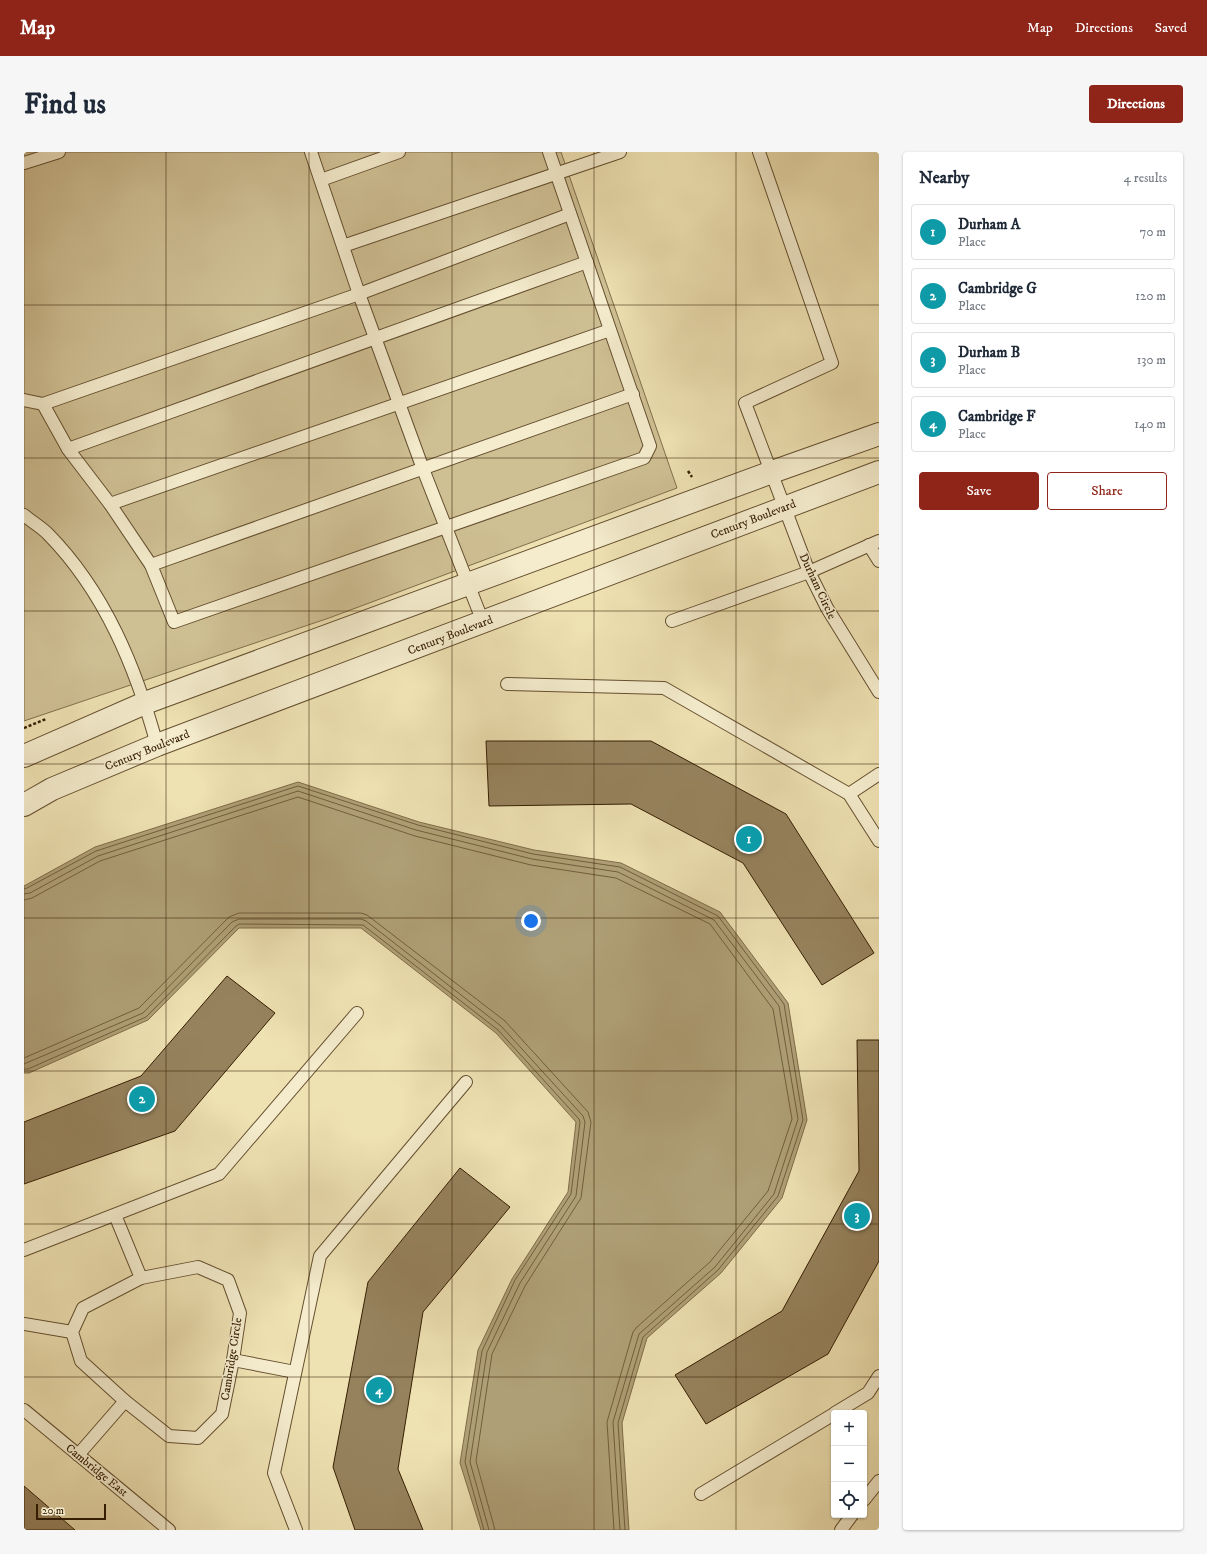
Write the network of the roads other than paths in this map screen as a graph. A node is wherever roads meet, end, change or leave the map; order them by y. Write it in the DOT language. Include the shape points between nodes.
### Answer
graph roads {
  1 [pos="59,152"];
  2 [pos="311,152"];
  3 [pos="399,152"];
  4 [pos="549,152"];
  5 [pos="620,152"];
  6 [pos="759,152"];
  7 [pos="24,163"];
  8 [pos="557,174"];
  9 [pos="321,180"];
  10 [pos="570,214"];
  11 [pos="343,246"];
  12 [pos="587,262"];
  13 [pos="359,294"];
  14 [pos="610,330"];
  15 [pos="376,339"];
  16 [pos="633,394"];
  17 [pos="24,400"];
  18 [pos="400,403"];
  19 [pos="43,404"];
  20 [pos="879,434"];
  21 [pos="68,449"];
  22 [pos="423,469"];
  23 [pos="772,472"];
  24 [pos="879,472"];
  25 [pos="110,504"];
  26 [pos="785,507"];
  27 [pos="24,515"];
  28 [pos="446,527"];
  29 [pos="874,543"];
  30 [pos="879,561"];
  31 [pos="151,565"];
  32 [pos="809,572"];
  33 [pos="468,584"];
  34 [pos="672,621"];
  35 [pos="483,622"];
  36 [pos="508,684"];
  37 [pos="879,692"];
  38 [pos="145,703"];
  39 [pos="157,745"];
  40 [pos="24,756"];
  41 [pos="879,774"];
  42 [pos="849,794"];
  43 [pos="24,804"];
  44 [pos="879,841"];
  45 [pos="357,1012"];
  46 [pos="466,1082"];
  47 [pos="115,1215"];
  48 [pos="24,1250"];
  49 [pos="141,1278"];
  50 [pos="24,1324"];
  51 [pos="72,1332"];
  52 [pos="233,1360"];
  53 [pos="295,1372"];
  54 [pos="879,1376"];
  55 [pos="125,1401"];
  56 [pos="24,1410"];
  57 [pos="840,1410"];
  58 [pos="831,1415"];
  59 [pos="78,1455"];
  60 [pos="879,1481"];
  61 [pos="701,1494"];
  62 [pos="867,1496"];
  63 [pos="850,1518"];
  64 [pos="169,1530"];
  65 [pos="296,1530"];
  66 [pos="841,1530"];
  1 -- 7 [label="lane"];
  2 -- 9 [label="lane"];
  3 -- 9 [label="lane"];
  4 -- 8 [label="lane"];
  5 -- 8 [label="lane"];
  6 -- 23 [label="lane, Durham Circle" via="832,363 745,403"];
  8 -- 10 [label="lane"];
  8 -- 11 [label="lane"];
  9 -- 11 [label="lane"];
  10 -- 12 [label="lane"];
  10 -- 13 [label="lane"];
  11 -- 13 [label="lane"];
  12 -- 14 [label="lane"];
  12 -- 15 [label="lane"];
  13 -- 15 [label="lane"];
  13 -- 19 [label="lane"];
  14 -- 16 [label="lane"];
  14 -- 18 [label="lane"];
  15 -- 18 [label="lane"];
  15 -- 21 [label="lane"];
  16 -- 22 [label="lane"];
  16 -- 28 [label="lane" via="650,446 644,458"];
  17 -- 19 [label="lane"];
  18 -- 22 [label="lane"];
  18 -- 25 [label="lane"];
  19 -- 21 [label="lane"];
  20 -- 23 [label="street"];
  21 -- 25 [label="lane"];
  22 -- 28 [label="lane"];
  22 -- 31 [label="lane"];
  23 -- 26 [label="lane, Durham Circle"];
  23 -- 33 [label="street"];
  24 -- 26 [label="street, Century Boulevard"];
  25 -- 31 [label="lane"];
  26 -- 32 [label="lane, Durham Circle"];
  26 -- 35 [label="street, Century Boulevard"];
  27 -- 38 [label="lane" via="47,534 79,569 104,607 122,644"];
  28 -- 31 [label="lane" via="174,622"];
  28 -- 33 [label="lane"];
  29 -- 30 [label="lane"];
  29 -- 32 [label="lane"];
  32 -- 34 [label="lane"];
  32 -- 37 [label="lane, Durham Circle" via="826,608"];
  33 -- 35 [label="lane"];
  33 -- 38 [label="street"];
  35 -- 39 [label="street, Century Boulevard"];
  36 -- 42 [label="lane" via="664,688"];
  38 -- 39 [label="lane"];
  38 -- 40 [label="street"];
  39 -- 43 [label="street, Century Boulevard" via="52,789"];
  41 -- 42 [label="lane"];
  42 -- 44 [label="lane"];
  45 -- 47 [label="lane" via="219,1174"];
  46 -- 53 [label="lane" via="320,1256"];
  47 -- 48 [label="lane"];
  47 -- 49 [label="lane"];
  49 -- 51 [label="lane, Cambridge Circle" via="83,1308"];
  49 -- 52 [label="lane, Cambridge Circle" via="198,1267 228,1280 240,1313"];
  50 -- 51 [label="lane"];
  51 -- 55 [label="lane, Cambridge Circle" via="81,1361"];
  52 -- 53 [label="lane"];
  52 -- 55 [label="lane, Cambridge Circle" via="222,1414 198,1438 169,1436"];
  53 -- 65 [label="lane" via="274,1473"];
  54 -- 57 [label="lane" via="868,1393"];
  55 -- 59 [label="lane"];
  56 -- 59 [label="lane, Cambridge East"];
  58 -- 61 [label="lane"];
  59 -- 64 [label="lane, Cambridge East"];
  60 -- 62 [label="lane"];
  63 -- 66 [label="lane"];
}
